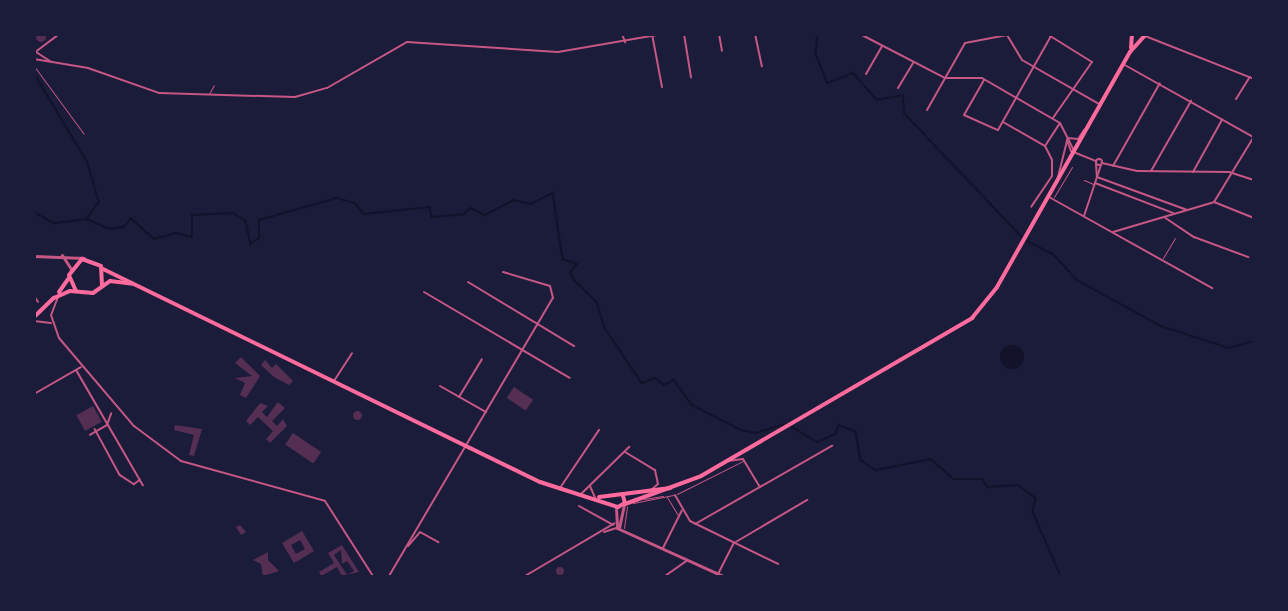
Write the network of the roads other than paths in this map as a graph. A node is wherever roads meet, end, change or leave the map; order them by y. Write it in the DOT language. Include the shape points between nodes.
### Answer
graph roads {
  1 [pos="50,34"];
  2 [pos="60,34"];
  3 [pos="622,34"];
  4 [pos="662,34"];
  5 [pos="684,34"];
  6 [pos="719,34"];
  7 [pos="755,34"];
  8 [pos="860,34"];
  9 [pos="652,35"];
  10 [pos="1050,35"];
  11 [pos="1132,35"];
  12 [pos="1144,36"];
  13 [pos="1153,36"];
  14 [pos="52,39"];
  15 [pos="625,42"];
  16 [pos="47,44"];
  17 [pos="882,46"];
  18 [pos="722,51"];
  19 [pos="1130,52"];
  20 [pos="35,53"];
  21 [pos="44,56"];
  22 [pos="34,59"];
  23 [pos="40,60"];
  24 [pos="50,61"];
  25 [pos="913,63"];
  26 [pos="1123,64"];
  27 [pos="34,66"];
  28 [pos="762,66"];
  29 [pos="1033,67"];
  30 [pos="866,74"];
  31 [pos="691,77"];
  32 [pos="1252,78"];
  33 [pos="946,79"];
  34 [pos="984,80"];
  35 [pos="1160,83"];
  36 [pos="214,85"];
  37 [pos="662,87"];
  38 [pos="898,88"];
  39 [pos="1076,92"];
  40 [pos="208,95"];
  41 [pos="1016,98"];
  42 [pos="1236,99"];
  43 [pos="1191,101"];
  44 [pos="1101,105"];
  45 [pos="927,110"];
  46 [pos="1053,118"];
  47 [pos="1222,120"];
  48 [pos="1003,122"];
  49 [pos="1060,123"];
  50 [pos="1088,126"];
  51 [pos="84,134"];
  52 [pos="1253,137"];
  53 [pos="1067,139"];
  54 [pos="1045,146"];
  55 [pos="1075,152"];
  56 [pos="1096,162"];
  57 [pos="1102,164"];
  58 [pos="1113,166"];
  59 [pos="1072,167"];
  60 [pos="1151,171"];
  61 [pos="1193,172"];
  62 [pos="1233,173"];
  63 [pos="1097,177"];
  64 [pos="1058,180"];
  65 [pos="1084,180"];
  66 [pos="1254,180"];
  67 [pos="1094,184"];
  68 [pos="1051,198"];
  69 [pos="1214,202"];
  70 [pos="1031,207"];
  71 [pos="1188,210"];
  72 [pos="1175,214"];
  73 [pos="1084,216"];
  74 [pos="1164,217"];
  75 [pos="1254,218"];
  76 [pos="1112,232"];
  77 [pos="1174,238"];
  78 [pos="60,254"];
  79 [pos="34,256"];
  80 [pos="1248,257"];
  81 [pos="86,259"];
  82 [pos="1162,260"];
  83 [pos="70,269"];
  84 [pos="103,269"];
  85 [pos="503,272"];
  86 [pos="69,278"];
  87 [pos="468,282"];
  88 [pos="140,286"];
  89 [pos="100,288"];
  90 [pos="1212,288"];
  91 [pos="65,292"];
  92 [pos="424,292"];
  93 [pos="79,293"];
  94 [pos="34,296"];
  95 [pos="54,298"];
  96 [pos="39,302"];
  97 [pos="34,319"];
  98 [pos="538,323"];
  99 [pos="52,325"];
  100 [pos="574,346"];
  101 [pos="522,350"];
  102 [pos="352,353"];
  103 [pos="482,359"];
  104 [pos="81,367"];
  105 [pos="76,370"];
  106 [pos="570,378"];
  107 [pos="334,381"];
  108 [pos="440,386"];
  109 [pos="34,394"];
  110 [pos="459,397"];
  111 [pos="486,412"];
  112 [pos="111,414"];
  113 [pos="107,425"];
  114 [pos="96,430"];
  115 [pos="599,430"];
  116 [pos="90,435"];
  117 [pos="466,445"];
  118 [pos="832,446"];
  119 [pos="628,447"];
  120 [pos="625,452"];
  121 [pos="728,461"];
  122 [pos="745,461"];
  123 [pos="140,480"];
  124 [pos="592,483"];
  125 [pos="143,485"];
  126 [pos="760,487"];
  127 [pos="674,488"];
  128 [pos="560,490"];
  129 [pos="642,494"];
  130 [pos="580,495"];
  131 [pos="675,495"];
  132 [pos="616,496"];
  133 [pos="623,496"];
  134 [pos="666,496"];
  135 [pos="595,498"];
  136 [pos="633,500"];
  137 [pos="807,500"];
  138 [pos="615,505"];
  139 [pos="624,505"];
  140 [pos="579,506"];
  141 [pos="682,510"];
  142 [pos="678,515"];
  143 [pos="621,520"];
  144 [pos="614,524"];
  145 [pos="695,524"];
  146 [pos="617,528"];
  147 [pos="626,529"];
  148 [pos="602,533"];
  149 [pos="438,542"];
  150 [pos="734,543"];
  151 [pos="405,548"];
  152 [pos="663,548"];
  153 [pos="688,560"];
  154 [pos="778,564"];
  155 [pos="721,575"];
  156 [pos="374,576"];
  157 [pos="389,576"];
  158 [pos="525,576"];
  159 [pos="665,576"];
  160 [pos="807,576"];
  161 [pos="820,576"];
  1 -- 14 [label="street"];
  2 -- 14 [label="street"];
  3 -- 15 [label="street"];
  4 -- 9 [label="street"];
  5 -- 31 [label="street"];
  6 -- 18 [label="street"];
  7 -- 28 [label="street"];
  8 -- 17 [label="street"];
  9 -- 15 [label="street"];
  9 -- 37 [label="street"];
  10 -- 29 [label="street"];
  10 -- 39 [label="street" via="1092,60"];
  11 -- 12 [label="main road"];
  11 -- 19 [label="main road"];
  12 -- 13 [label="street"];
  12 -- 19 [label="main road"];
  13 -- 32 [label="street"];
  14 -- 16 [label="street"];
  15 -- 40 [label="street" via="558,52 412,41 311,95"];
  16 -- 20 [label="street"];
  16 -- 21 [label="street"];
  17 -- 25 [label="street"];
  17 -- 30 [label="street"];
  19 -- 26 [label="main road"];
  20 -- 21 [label="street"];
  20 -- 23 [label="street"];
  21 -- 24 [label="street"];
  22 -- 23 [label="street"];
  23 -- 24 [label="street"];
  24 -- 40 [label="street" via="159,93"];
  25 -- 33 [label="street"];
  25 -- 38 [label="street"];
  26 -- 35 [label="street"];
  26 -- 44 [label="main road"];
  27 -- 51 [label="lane"];
  29 -- 33 [label="street" via="1007,35 965,44"];
  29 -- 39 [label="street"];
  29 -- 41 [label="street"];
  32 -- 42 [label="street"];
  33 -- 34 [label="street"];
  33 -- 45 [label="street"];
  34 -- 41 [label="street"];
  34 -- 48 [label="street" via="964,115 998,130"];
  35 -- 43 [label="street"];
  35 -- 58 [label="street"];
  36 -- 40 [label="lane"];
  39 -- 44 [label="street"];
  39 -- 46 [label="street"];
  41 -- 46 [label="street"];
  41 -- 48 [label="street"];
  43 -- 47 [label="street"];
  43 -- 60 [label="street"];
  44 -- 50 [label="main road"];
  46 -- 49 [label="street"];
  47 -- 52 [label="street"];
  47 -- 61 [label="street"];
  48 -- 54 [label="street"];
  49 -- 53 [label="street"];
  49 -- 54 [label="street"];
  50 -- 53 [label="street" via="1078,139"];
  50 -- 55 [label="main road"];
  52 -- 62 [label="street"];
  53 -- 55 [label="street"];
  53 -- 64 [label="street"];
  54 -- 70 [label="street" via="1052,176"];
  55 -- 56 [label="street"];
  55 -- 64 [label="main road"];
  56 -- 57 [label="street"];
  56 -- 63 [label="street"];
  57 -- 58 [label="street"];
  57 -- 63 [label="street"];
  58 -- 60 [label="street"];
  59 -- 68 [label="lane"];
  60 -- 61 [label="street"];
  61 -- 62 [label="street"];
  62 -- 66 [label="street"];
  62 -- 69 [label="street"];
  63 -- 67 [label="street"];
  63 -- 71 [label="street"];
  64 -- 68 [label="main road"];
  65 -- 67 [label="lane"];
  67 -- 72 [label="street"];
  67 -- 73 [label="street"];
  68 -- 73 [label="street"];
  68 -- 121 [label="main road" via="990,298 964,324"];
  69 -- 71 [label="street"];
  69 -- 75 [label="street"];
  71 -- 72 [label="street"];
  72 -- 74 [label="street"];
  73 -- 76 [label="street"];
  74 -- 76 [label="street"];
  74 -- 80 [label="street" via="1194,237"];
  76 -- 82 [label="street"];
  77 -- 82 [label="lane"];
  78 -- 79 [label="street"];
  78 -- 81 [label="street"];
  78 -- 83 [label="street"];
  81 -- 83 [label="main road"];
  81 -- 84 [label="main road"];
  82 -- 90 [label="street"];
  83 -- 86 [label="main road"];
  84 -- 88 [label="main road"];
  84 -- 89 [label="main road"];
  85 -- 98 [label="street" via="550,286 553,298"];
  86 -- 93 [label="main road"];
  86 -- 95 [label="main road"];
  87 -- 98 [label="street"];
  88 -- 89 [label="main road" via="116,281"];
  88 -- 107 [label="main road"];
  89 -- 93 [label="main road"];
  91 -- 93 [label="main road"];
  91 -- 95 [label="main road"];
  91 -- 99 [label="street" via="53,303"];
  92 -- 101 [label="street"];
  94 -- 96 [label="street"];
  95 -- 97 [label="main road"];
  97 -- 99 [label="street" via="44,318"];
  98 -- 100 [label="street"];
  98 -- 101 [label="street"];
  99 -- 104 [label="street"];
  101 -- 106 [label="street"];
  101 -- 111 [label="street"];
  102 -- 107 [label="street"];
  103 -- 110 [label="street"];
  104 -- 105 [label="street"];
  104 -- 156 [label="street" via="126,418 181,461 325,501"];
  105 -- 109 [label="street"];
  105 -- 113 [label="street"];
  107 -- 117 [label="main road"];
  108 -- 110 [label="street"];
  110 -- 111 [label="street"];
  111 -- 117 [label="street"];
  112 -- 113 [label="street"];
  113 -- 114 [label="street"];
  113 -- 123 [label="street"];
  114 -- 116 [label="street"];
  114 -- 123 [label="street" via="120,475 134,484"];
  115 -- 128 [label="street"];
  117 -- 128 [label="main road"];
  117 -- 151 [label="street"];
  118 -- 126 [label="street"];
  119 -- 120 [label="street"];
  120 -- 124 [label="street"];
  120 -- 129 [label="street" via="652,468 658,484"];
  121 -- 122 [label="street"];
  121 -- 127 [label="main road"];
  122 -- 126 [label="street"];
  122 -- 131 [label="lane"];
  123 -- 125 [label="street"];
  124 -- 130 [label="street"];
  124 -- 135 [label="street" via="589,492"];
  126 -- 145 [label="street"];
  127 -- 129 [label="main road"];
  127 -- 136 [label="main road"];
  128 -- 130 [label="main road"];
  129 -- 133 [label="main road"];
  130 -- 135 [label="main road"];
  131 -- 134 [label="lane"];
  131 -- 141 [label="street"];
  132 -- 133 [label="main road"];
  132 -- 135 [label="main road"];
  132 -- 138 [label="main road"];
  133 -- 139 [label="main road"];
  134 -- 136 [label="lane"];
  134 -- 142 [label="lane"];
  134 -- 147 [label="lane" via="627,505"];
  135 -- 138 [label="main road"];
  136 -- 139 [label="main road"];
  137 -- 150 [label="street"];
  138 -- 139 [label="main road"];
  138 -- 144 [label="street"];
  139 -- 143 [label="street"];
  140 -- 144 [label="street"];
  141 -- 142 [label="street"];
  141 -- 145 [label="street"];
  142 -- 152 [label="street"];
  143 -- 146 [label="street"];
  143 -- 147 [label="street"];
  144 -- 146 [label="street"];
  144 -- 148 [label="street"];
  145 -- 150 [label="street"];
  146 -- 147 [label="street"];
  146 -- 148 [label="street"];
  147 -- 152 [label="street"];
  148 -- 158 [label="street"];
  149 -- 151 [label="street" via="420,532"];
  150 -- 154 [label="street"];
  150 -- 155 [label="street"];
  151 -- 157 [label="street"];
  152 -- 153 [label="street"];
  153 -- 155 [label="street"];
  153 -- 159 [label="street"];
  160 -- 161 [label="street"];
}
